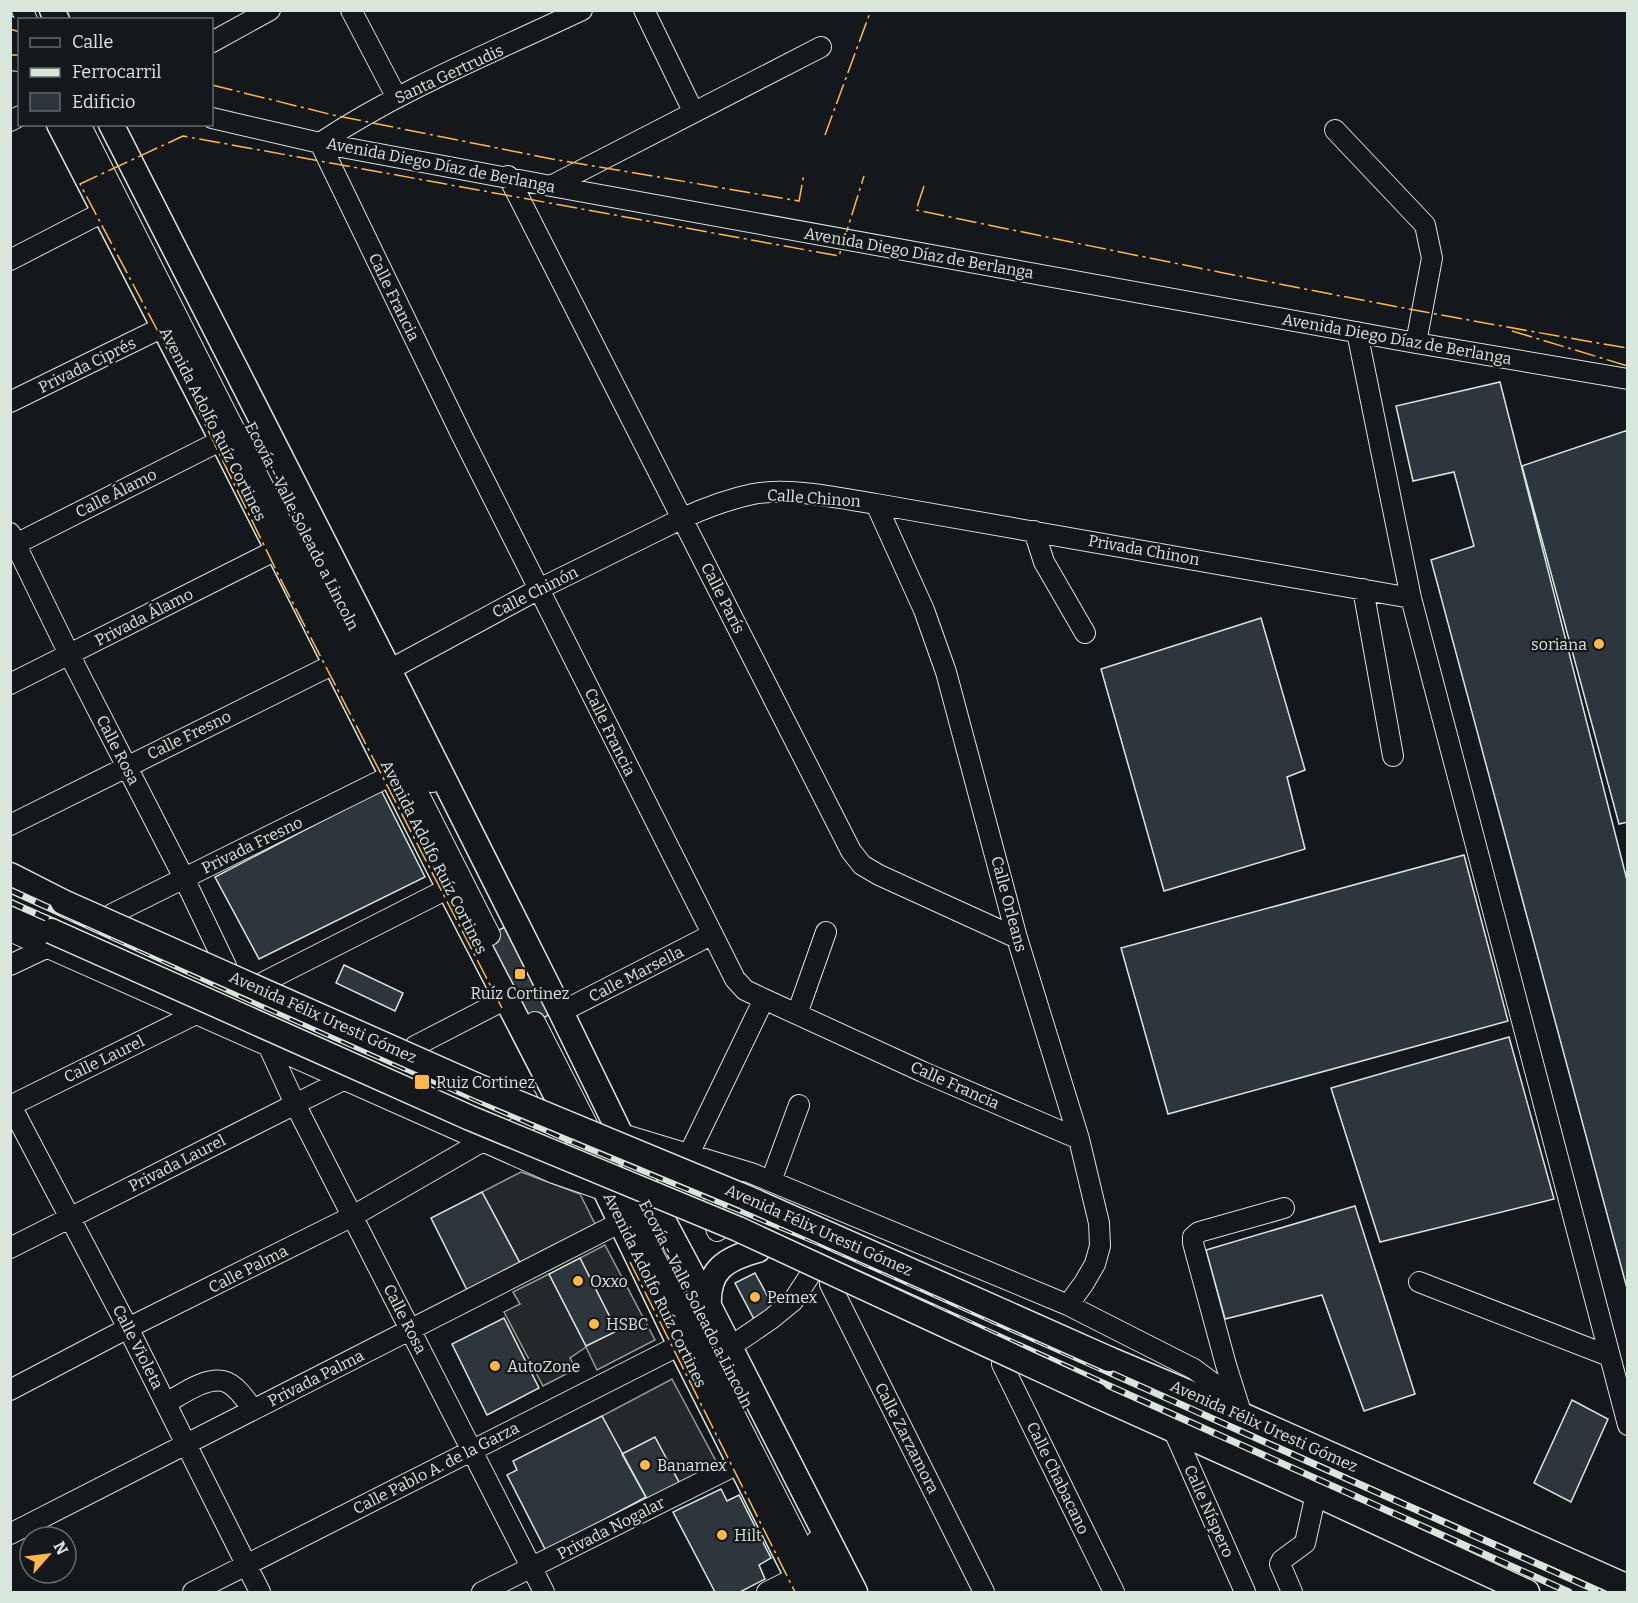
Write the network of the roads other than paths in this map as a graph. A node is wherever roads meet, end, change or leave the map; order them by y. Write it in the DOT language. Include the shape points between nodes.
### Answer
graph roads {
  1 [pos="270,10"];
  2 [pos="351,10"];
  3 [pos="582,10"];
  4 [pos="644,10"];
  5 [pos="10,28"];
  6 [pos="213,41"];
  7 [pos="18,42"];
  8 [pos="821,47"];
  9 [pos="397,98"];
  10 [pos="693,111"];
  11 [pos="213,118"];
  12 [pos="60,126"];
  13 [pos="81,126"];
  14 [pos="100,126"];
  15 [pos="112,126"];
  16 [pos="1335,130"];
  17 [pos="320,143"];
  18 [pos="508,176"];
  19 [pos="551,186"];
  20 [pos="105,212"];
  21 [pos="10,260"];
  22 [pos="163,327"];
  23 [pos="1358,332"];
  24 [pos="1416,343"];
  25 [pos="1628,379"];
  26 [pos="10,402"];
  27 [pos="222,440"];
  28 [pos="876,504"];
  29 [pos="683,518"];
  30 [pos="1034,531"];
  31 [pos="12,541"];
  32 [pos="278,549"];
  33 [pos="539,589"];
  34 [pos="1363,589"];
  35 [pos="1411,598"];
  36 [pos="1085,633"];
  37 [pos="70,656"];
  38 [pos="336,663"];
  39 [pos="389,670"];
  40 [pos="10,684"];
  41 [pos="1393,756"];
  42 [pos="126,766"];
  43 [pos="392,775"];
  44 [pos="10,825"];
  45 [pos="10,863"];
  46 [pos="10,875"];
  47 [pos="184,878"];
  48 [pos="449,888"];
  49 [pos="10,914"];
  50 [pos="112,914"];
  51 [pos="10,931"];
  52 [pos="826,932"];
  53 [pos="711,935"];
  54 [pos="1017,938"];
  55 [pos="49,939"];
  56 [pos="10,965"];
  57 [pos="226,966"];
  58 [pos="264,982"];
  59 [pos="506,999"];
  60 [pos="764,999"];
  61 [pos="198,1013"];
  62 [pos="797,1014"];
  63 [pos="549,1016"];
  64 [pos="268,1045"];
  65 [pos="415,1046"];
  66 [pos="345,1079"];
  67 [pos="524,1093"];
  68 [pos="295,1104"];
  69 [pos="11,1105"];
  70 [pos="799,1105"];
  71 [pos="574,1116"];
  72 [pos="615,1132"];
  73 [pos="1079,1139"];
  74 [pos="483,1141"];
  75 [pos="689,1154"];
  76 [pos="751,1173"];
  77 [pos="771,1181"];
  78 [pos="613,1192"];
  79 [pos="650,1205"];
  80 [pos="1284,1208"];
  81 [pos="353,1216"];
  82 [pos="70,1217"];
  83 [pos="621,1222"];
  84 [pos="717,1233"];
  85 [pos="10,1248"];
  86 [pos="758,1250"];
  87 [pos="810,1275"];
  88 [pos="1419,1282"];
  89 [pos="830,1284"];
  90 [pos="1068,1305"];
  91 [pos="710,1306"];
  92 [pos="128,1328"];
  93 [pos="410,1330"];
  94 [pos="680,1345"];
  95 [pos="730,1347"];
  96 [pos="1610,1356"];
  97 [pos="1002,1364"];
  98 [pos="10,1390"];
  99 [pos="166,1403"];
  100 [pos="253,1410"];
  101 [pos="1242,1415"];
  102 [pos="1162,1424"];
  103 [pos="1628,1425"];
  104 [pos="186,1444"];
  105 [pos="472,1450"];
  106 [pos="740,1463"];
  107 [pos="1316,1494"];
  108 [pos="10,1534"];
  109 [pos="247,1565"];
  110 [pos="531,1568"];
  111 [pos="801,1585"];
  112 [pos="1628,1587"];
  113 [pos="193,1593"];
  114 [pos="260,1593"];
  115 [pos="482,1593"];
  116 [pos="544,1593"];
  117 [pos="767,1593"];
  118 [pos="825,1593"];
  119 [pos="842,1593"];
  120 [pos="855,1593"];
  121 [pos="984,1593"];
  122 [pos="1114,1593"];
  123 [pos="1245,1593"];
  124 [pos="1292,1593"];
  125 [pos="1527,1593"];
  1 -- 6 [label="street"];
  2 -- 9 [label="street"];
  3 -- 9 [label="street, Santa Gertrudis"];
  4 -- 10 [label="street"];
  5 -- 7 [label="main road"];
  8 -- 10 [label="street"];
  9 -- 17 [label="street, Santa Gertrudis"];
  10 -- 19 [label="street"];
  11 -- 17 [label="street, Avenida Diego Díaz de Berlanga"];
  12 -- 20 [label="main road, Avenida Adolfo Ruíz Cortines"];
  13 -- 14 [label="street, Ecovía - Valle Soleado a Lincoln" via="498,931"];
  15 -- 39 [label="main road"];
  16 -- 24 [label="street" via="1425,225 1432,258"];
  17 -- 18 [label="street, Avenida Diego Díaz de Berlanga"];
  17 -- 33 [label="street, Calle Francia"];
  18 -- 19 [label="street, Avenida Diego Díaz de Berlanga"];
  18 -- 29 [label="street, Calle París"];
  19 -- 23 [label="street, Avenida Diego Díaz de Berlanga"];
  20 -- 21 [label="street"];
  20 -- 22 [label="main road, Avenida Adolfo Ruíz Cortines"];
  22 -- 26 [label="street, Privada Ciprés"];
  22 -- 27 [label="main road, Avenida Adolfo Ruíz Cortines"];
  23 -- 24 [label="street, Avenida Diego Díaz de Berlanga"];
  23 -- 35 [label="street"];
  24 -- 25 [label="street, Avenida Diego Díaz de Berlanga"];
  27 -- 31 [label="street, Calle Álamo"];
  27 -- 32 [label="main road, Avenida Adolfo Ruíz Cortines"];
  28 -- 29 [label="street, Calle Chinon" via="823,496 754,494"];
  28 -- 30 [label="street, Privada Chinon"];
  28 -- 54 [label="street, Calle Orleans" via="924,610 946,672"];
  29 -- 33 [label="street, Calle Chinón"];
  29 -- 54 [label="street, Calle París" via="862,865"];
  30 -- 34 [label="street, Privada Chinon"];
  30 -- 36 [label="street" via="1044,562"];
  31 -- 37 [label="street, Calle Rosa"];
  32 -- 37 [label="street, Privada Álamo"];
  32 -- 38 [label="main road, Avenida Adolfo Ruíz Cortines"];
  33 -- 39 [label="street, Calle Chinón"];
  33 -- 53 [label="street, Calle Francia"];
  34 -- 35 [label="street, Privada Chinon"];
  34 -- 41 [label="street"];
  35 -- 96 [label="street"];
  37 -- 40 [label="street, Privada Álamo"];
  37 -- 42 [label="street, Calle Rosa"];
  38 -- 42 [label="street, Calle Fresno"];
  38 -- 43 [label="main road, Avenida Adolfo Ruíz Cortines"];
  39 -- 63 [label="main road"];
  42 -- 44 [label="street, Calle Fresno"];
  42 -- 47 [label="street, Calle Rosa"];
  43 -- 47 [label="street, Privada Fresno"];
  43 -- 48 [label="main road, Avenida Adolfo Ruíz Cortines"];
  45 -- 50 [label="street"];
  46 -- 101 [label="main road, Avenida Félix Uresti Gómez, bridge" via="482,1088 745,1197"];
  47 -- 50 [label="street, Privada Fresno"];
  47 -- 57 [label="street, Calle Rosa"];
  48 -- 58 [label="street"];
  48 -- 59 [label="main road, Avenida Adolfo Ruíz Cortines"];
  49 -- 55 [label="main road, Avenida Félix Uresti Gómez"];
  50 -- 57 [label="street"];
  51 -- 55 [label="street"];
  52 -- 62 [label="street"];
  53 -- 60 [label="street, Calle Francia" via="735,979 745,990"];
  53 -- 63 [label="street, Calle Marsella"];
  54 -- 73 [label="street, Calle Orleans"];
  55 -- 56 [label="street"];
  55 -- 61 [label="street"];
  55 -- 102 [label="main road, Avenida Félix Uresti Gómez, bridge" via="738,1229"];
  57 -- 58 [label="street"];
  58 -- 65 [label="street"];
  59 -- 65 [label="street"];
  59 -- 71 [label="main road, Avenida Adolfo Ruíz Cortines"];
  60 -- 62 [label="street, Calle Francia"];
  60 -- 75 [label="street"];
  61 -- 64 [label="street"];
  61 -- 69 [label="street, Calle Laurel"];
  62 -- 73 [label="street, Calle Francia"];
  63 -- 71 [label="street"];
  63 -- 72 [label="main road"];
  64 -- 66 [label="street"];
  64 -- 68 [label="street, Calle Rosa"];
  65 -- 67 [label="street"];
  66 -- 68 [label="street, Privada Laurel"];
  66 -- 74 [label="street"];
  67 -- 71 [label="street"];
  67 -- 74 [label="street, Calle Palma" via="531,1107 528,1121"];
  68 -- 81 [label="street, Calle Rosa"];
  68 -- 82 [label="street, Privada Laurel"];
  69 -- 82 [label="street, Calle Violeta"];
  70 -- 77 [label="street"];
  71 -- 72 [label="street"];
  71 -- 78 [label="main road, Avenida Adolfo Ruíz Cortines"];
  72 -- 75 [label="street"];
  72 -- 79 [label="main road"];
  73 -- 90 [label="street, Calle Orleans" via="1099,1223 1100,1245 1095,1264"];
  74 -- 78 [label="street" via="554,1173"];
  74 -- 81 [label="street, Calle Palma"];
  75 -- 76 [label="street"];
  76 -- 77 [label="street"];
  76 -- 84 [label="street" via="739,1175 720,1188 712,1210"];
  77 -- 90 [label="street"];
  78 -- 79 [label="street"];
  78 -- 83 [label="main road, Avenida Adolfo Ruíz Cortines"];
  78 -- 118 [label="street"];
  79 -- 84 [label="street"];
  79 -- 91 [label="main road"];
  79 -- 119 [label="street, Ecovía - Valle Soleado a Lincoln"];
  80 -- 101 [label="street" via="1199,1232 1194,1237"];
  81 -- 92 [label="street, Calle Palma"];
  81 -- 93 [label="street, Calle Rosa"];
  82 -- 85 [label="street, Privada Laurel"];
  82 -- 92 [label="street, Calle Violeta"];
  83 -- 93 [label="street, Privada Palma"];
  83 -- 94 [label="main road, Avenida Adolfo Ruíz Cortines"];
  84 -- 86 [label="street"];
  86 -- 87 [label="street"];
  86 -- 91 [label="main road" via="733,1257 724,1264 711,1283"];
  87 -- 89 [label="street"];
  87 -- 95 [label="street" via="793,1301"];
  88 -- 96 [label="street"];
  89 -- 97 [label="street"];
  89 -- 121 [label="street, Calle Zarzamora"];
  90 -- 101 [label="street" via="1194,1369 1213,1383"];
  91 -- 95 [label="main road"];
  92 -- 98 [label="street, Calle Palma"];
  92 -- 99 [label="street, Calle Violeta"];
  93 -- 100 [label="street, Privada Palma"];
  93 -- 105 [label="street, Calle Rosa"];
  94 -- 105 [label="street, Calle Pablo A. de la Garza"];
  94 -- 106 [label="main road, Avenida Adolfo Ruíz Cortines"];
  95 -- 120 [label="main road"];
  96 -- 103 [label="street"];
  97 -- 102 [label="street" via="1097,1408"];
  97 -- 122 [label="street, Calle Chabacano"];
  99 -- 100 [label="street" via="208,1382 224,1381 240,1392"];
  99 -- 104 [label="street, Calle Violeta"];
  100 -- 104 [label="street, Privada Palma"];
  101 -- 112 [label="main road, Avenida Félix Uresti Gómez"];
  102 -- 107 [label="main road, Avenida Félix Uresti Gómez"];
  102 -- 123 [label="street, Calle Níspero"];
  104 -- 108 [label="street, Privada Palma"];
  104 -- 109 [label="street, Calle Violeta"];
  105 -- 109 [label="street, Calle Pablo A. de la Garza"];
  105 -- 110 [label="street, Calle Rosa"];
  106 -- 110 [label="street, Privada Nogalar"];
  106 -- 111 [label="main road, Avenida Adolfo Ruíz Cortines"];
  107 -- 124 [label="street" via="1305,1543 1280,1564"];
  107 -- 125 [label="main road, Avenida Félix Uresti Gómez"];
  109 -- 113 [label="street, Calle Pablo A. de la Garza"];
  109 -- 114 [label="street, Calle Violeta"];
  110 -- 115 [label="street, Privada Nogalar"];
  110 -- 116 [label="street, Calle Rosa"];
  111 -- 117 [label="street"];
}
